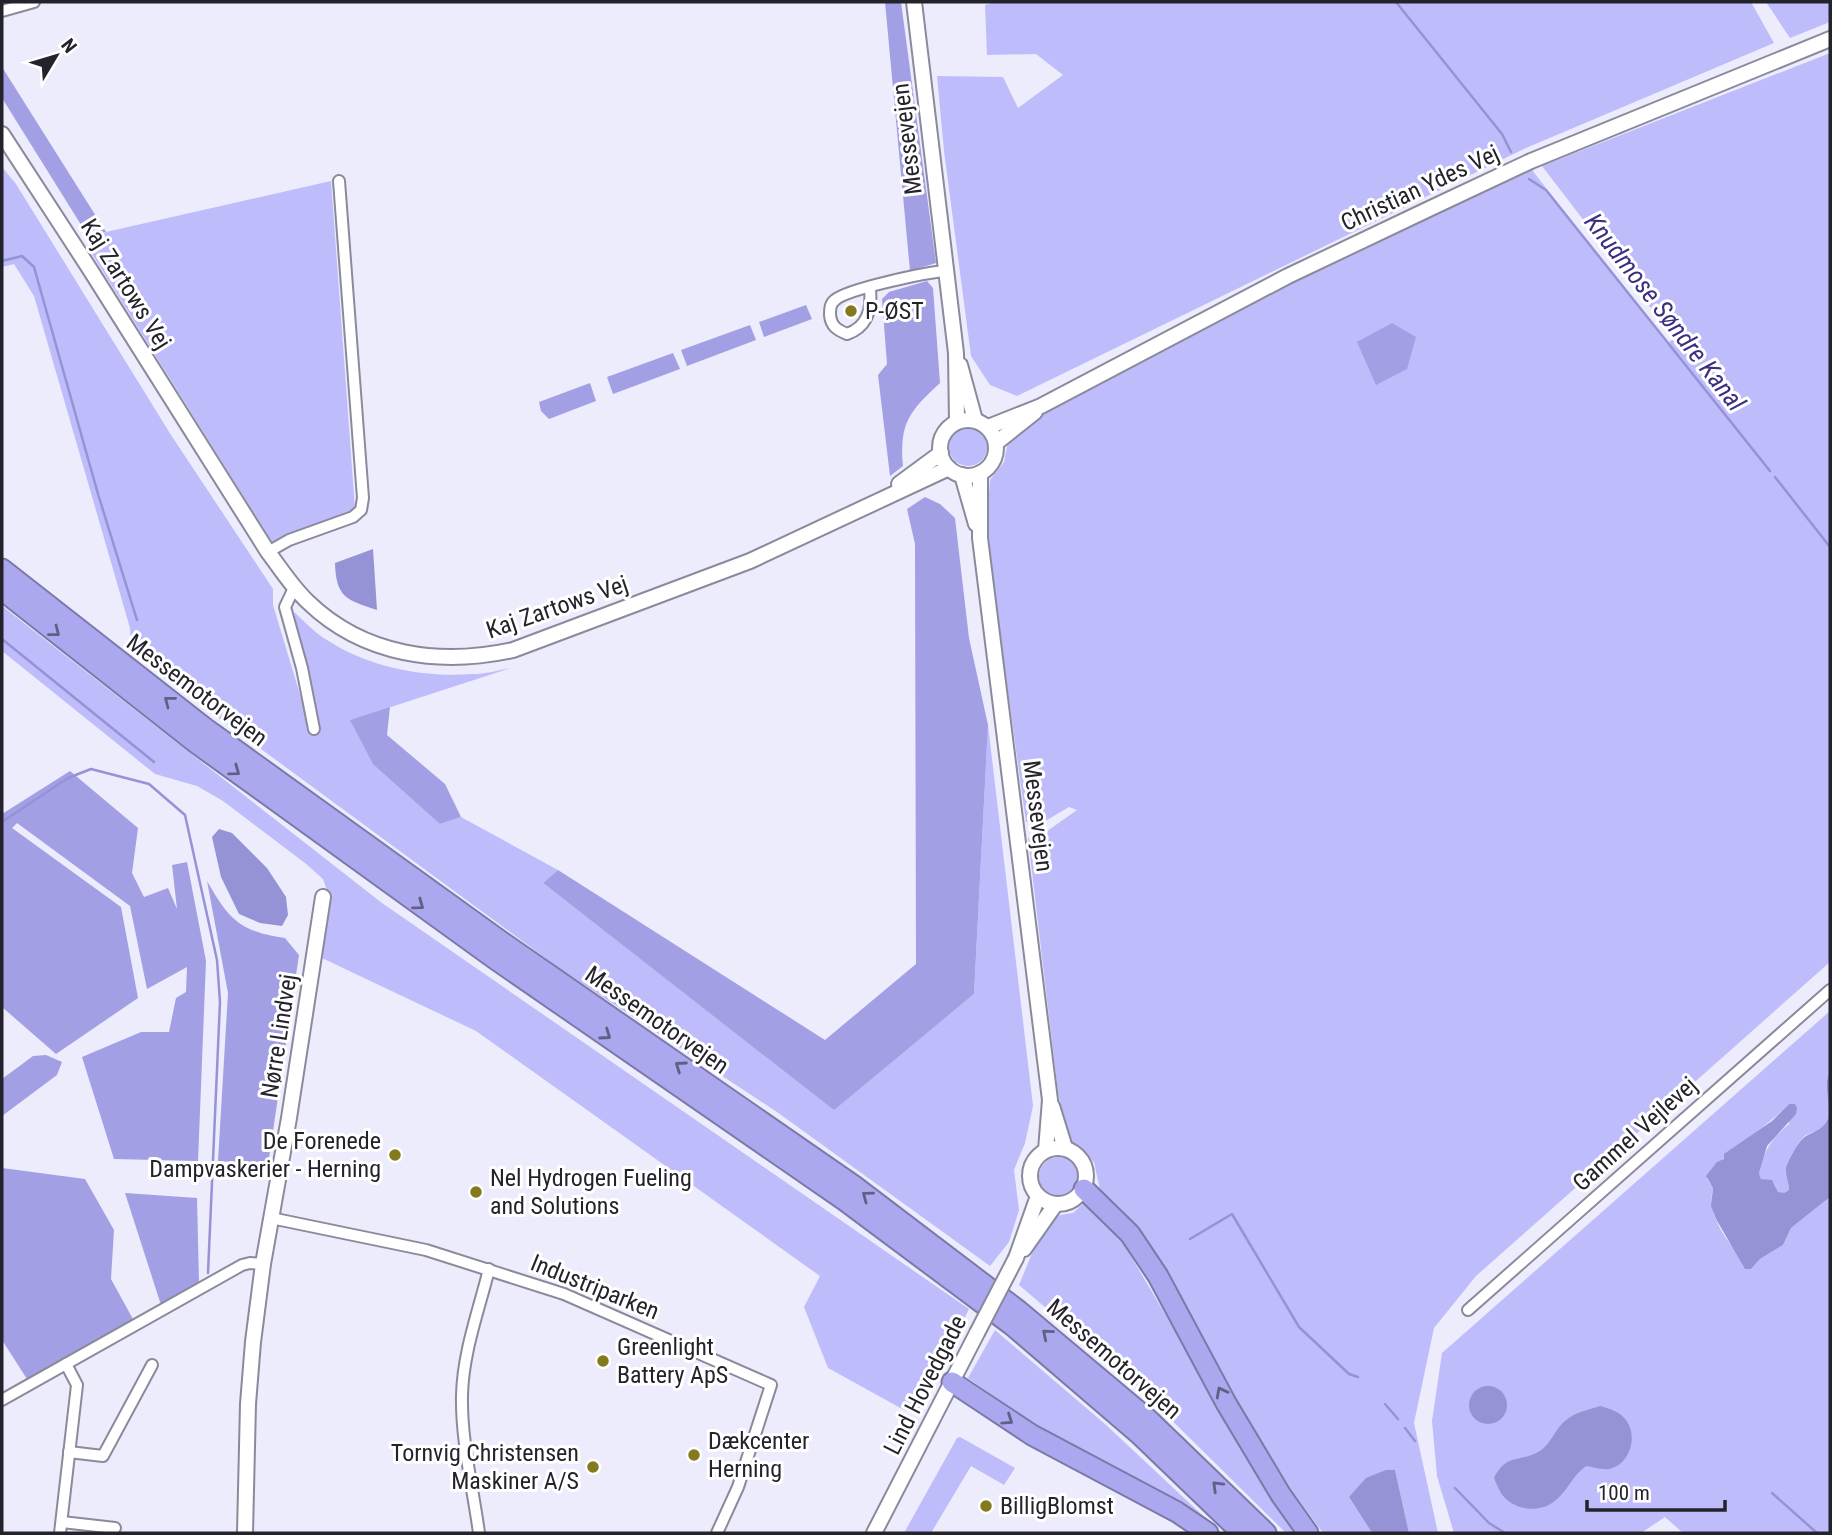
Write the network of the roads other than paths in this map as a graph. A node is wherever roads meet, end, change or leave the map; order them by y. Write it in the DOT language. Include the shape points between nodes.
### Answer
graph roads {
  1 [pos="34,2"];
  2 [pos="914,2"];
  3 [pos="2,11"];
  4 [pos="1830,39"];
  5 [pos="2,134"];
  6 [pos="6,145"];
  7 [pos="339,180"];
  8 [pos="946,271"];
  9 [pos="870,288"];
  10 [pos="956,353"];
  11 [pos="1041,406"];
  12 [pos="975,420"];
  13 [pos="957,422"];
  14 [pos="988,428"];
  15 [pos="996,443"];
  16 [pos="941,453"];
  17 [pos="956,472"];
  18 [pos="980,473"];
  19 [pos="878,500"];
  20 [pos="980,538"];
  21 [pos="268,552"];
  22 [pos="2,569"];
  23 [pos="294,588"];
  24 [pos="2,590"];
  25 [pos="314,729"];
  26 [pos="323,897"];
  27 [pos="1830,990"];
  28 [pos="1050,1100"];
  29 [pos="1065,1148"];
  30 [pos="1046,1150"];
  31 [pos="1084,1189"];
  32 [pos="1038,1196"];
  33 [pos="1055,1205"];
  34 [pos="271,1218"];
  35 [pos="1016,1258"];
  36 [pos="263,1264"];
  37 [pos="489,1269"];
  38 [pos="1468,1310"];
  39 [pos="66,1364"];
  40 [pos="152,1365"];
  41 [pos="952,1382"];
  42 [pos="2,1400"];
  43 [pos="69,1452"];
  44 [pos="61,1528"];
  45 [pos="115,1528"];
  46 [pos="245,1533"];
  47 [pos="479,1533"];
  48 [pos="717,1533"];
  49 [pos="874,1533"];
  50 [pos="1208,1533"];
  51 [pos="1242,1533"];
  52 [pos="1266,1533"];
  53 [pos="1308,1533"];
  1 -- 3 [label="street"];
  2 -- 8 [label="street, Messevejen"];
  4 -- 11 [label="street, Christian Ydes Vej" via="1542,156 1288,276"];
  5 -- 6 [label="street, Kaj Zartows Vej"];
  6 -- 21 [label="street, Kaj Zartows Vej"];
  7 -- 21 [label="street" via="361,510"];
  8 -- 9 [label="street"];
  8 -- 10 [label="street, Messevejen"];
  9 -- 9 [label="street" via="834,300 830,318 836,329 846,334 858,330 871,306"];
  10 -- 12 [label="street, Messevejen"];
  10 -- 13 [label="street, Messevejen"];
  11 -- 14 [label="street, Christian Ydes Vej"];
  11 -- 15 [label="street, Christian Ydes Vej"];
  12 -- 13 [label="street"];
  12 -- 14 [label="street"];
  13 -- 16 [label="street" via="944,433"];
  14 -- 15 [label="street"];
  15 -- 18 [label="street" via="994,460"];
  16 -- 17 [label="street"];
  16 -- 19 [label="street, Kaj Zartows Vej"];
  17 -- 18 [label="street"];
  17 -- 19 [label="street, Kaj Zartows Vej"];
  17 -- 20 [label="street, Messevejen"];
  18 -- 20 [label="street, Messevejen"];
  19 -- 23 [label="street, Kaj Zartows Vej" via="750,561 597,612 513,650 491,654 448,658 388,650 335,624"];
  20 -- 28 [label="street, Messevejen"];
  21 -- 23 [label="street, Kaj Zartows Vej"];
  52 -- 22 [label="highway, Messemotorvejen, one-way" via="1149,1420 1019,1311 853,1185 502,943 205,729"];
  23 -- 25 [label="street" via="285,607"];
  24 -- 51 [label="highway, Messemotorvejen, one-way" via="207,751 495,959 844,1200 1013,1326 1139,1434"];
  26 -- 34 [label="street, Nørre Lindvej"];
  27 -- 38 [label="street, Gammel Vejlevej"];
  28 -- 29 [label="street, Messevejen"];
  28 -- 30 [label="street, Messevejen"];
  29 -- 30 [label="street"];
  29 -- 31 [label="street" via="1086,1169"];
  30 -- 32 [label="street" via="1032,1165 1030,1176"];
  31 -- 33 [label="street" via="1072,1202"];
  53 -- 31 [label="highway, one-way" via="1280,1495 1158,1276 1130,1234"];
  32 -- 33 [label="street"];
  32 -- 35 [label="street, Lind Hovedgade"];
  33 -- 35 [label="street, Lind Hovedgade"];
  34 -- 36 [label="street, Nørre Lindvej"];
  34 -- 37 [label="street, Industriparken" via="426,1250"];
  35 -- 41 [label="street, Lind Hovedgade, bridge"];
  36 -- 39 [label="street" via="242,1265"];
  36 -- 46 [label="street, Nørre Lindvej" via="248,1404"];
  37 -- 47 [label="street" via="462,1392"];
  37 -- 48 [label="street, Industriparken" via="564,1294 771,1385 738,1487"];
  39 -- 42 [label="street"];
  39 -- 43 [label="street" via="77,1385"];
  40 -- 43 [label="street" via="103,1456"];
  41 -- 49 [label="street, Lind Hovedgade"];
  41 -- 50 [label="highway, one-way" via="1032,1435"];
  43 -- 44 [label="street"];
  44 -- 45 [label="street"];
}
